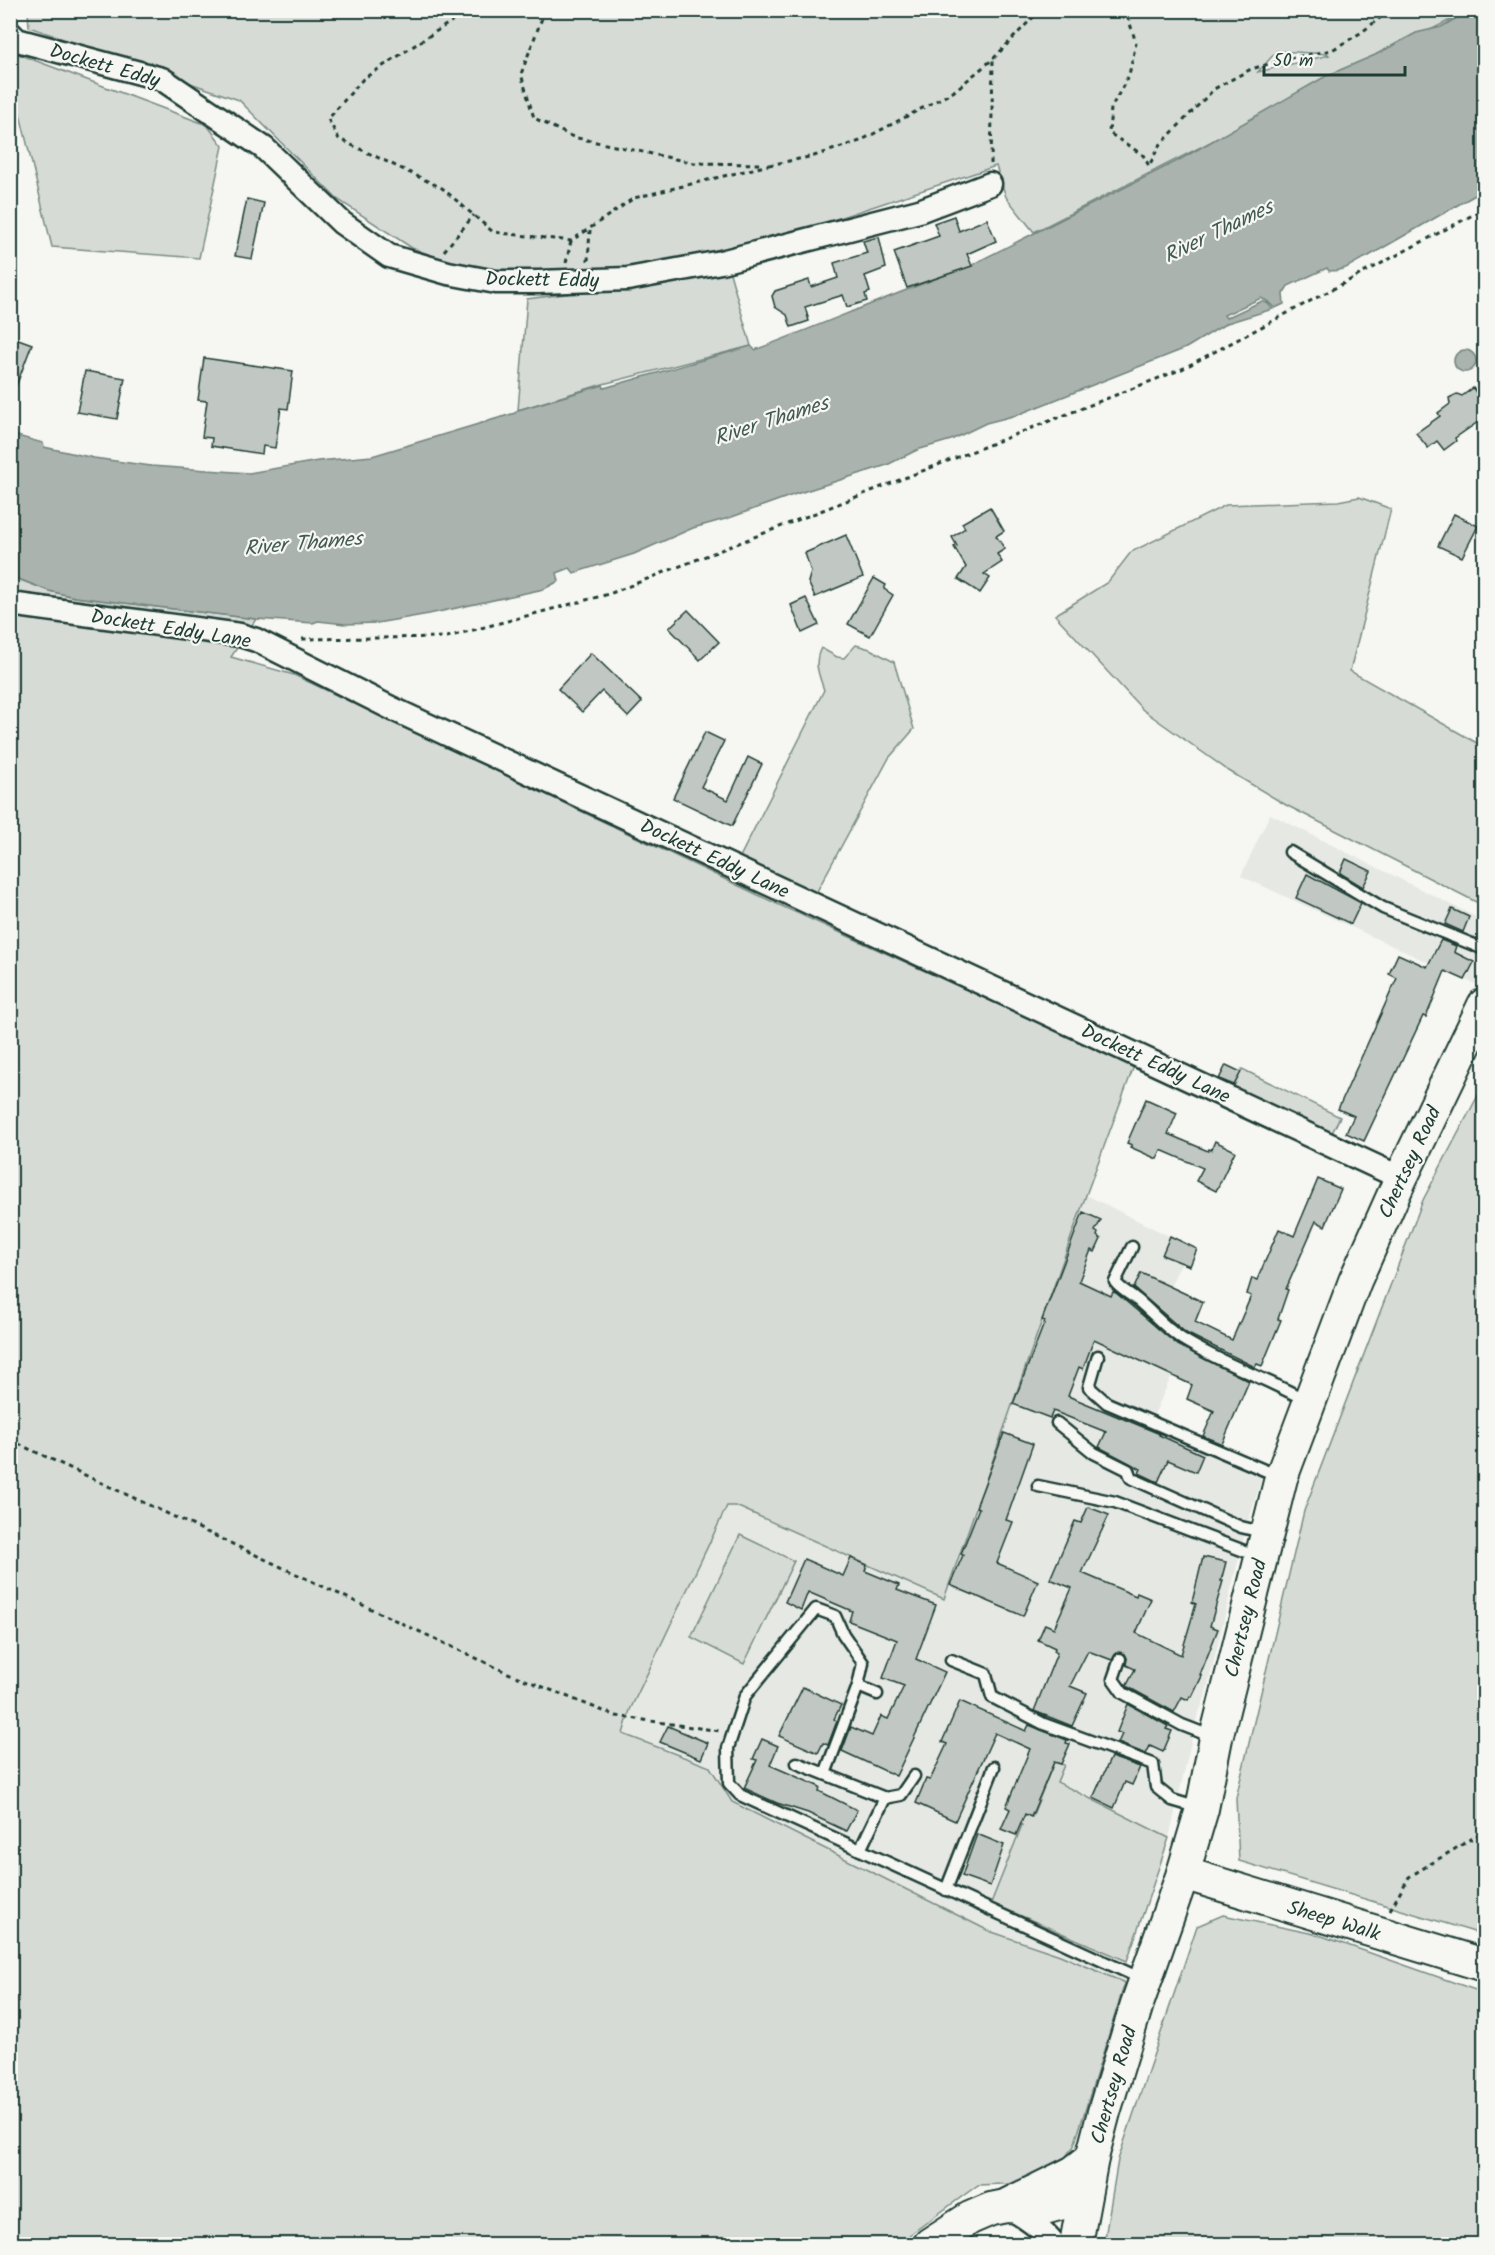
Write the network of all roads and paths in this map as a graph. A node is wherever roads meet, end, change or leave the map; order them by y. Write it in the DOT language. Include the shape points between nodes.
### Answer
graph roads {
  1 [pos="469,10"];
  2 [pos="545,10"];
  3 [pos="1040,10"];
  4 [pos="1121,10"];
  5 [pos="1390,10"];
  6 [pos="10,33"];
  7 [pos="993,59"];
  8 [pos="769,165"];
  9 [pos="990,184"];
  10 [pos="1485,209"];
  11 [pos="474,215"];
  12 [pos="590,230"];
  13 [pos="430,268"];
  14 [pos="588,281"];
  15 [pos="10,604"];
  16 [pos="298,639"];
  17 [pos="1290,852"];
  18 [pos="1485,949"];
  19 [pos="1485,1005"];
  20 [pos="1401,1178"];
  21 [pos="1132,1247"];
  22 [pos="1098,1356"];
  23 [pos="1310,1403"];
  24 [pos="1057,1423"];
  25 [pos="10,1440"];
  26 [pos="1281,1478"];
  27 [pos="1038,1486"];
  28 [pos="1263,1545"];
  29 [pos="1120,1659"];
  30 [pos="951,1660"];
  31 [pos="858,1686"];
  32 [pos="877,1694"];
  33 [pos="733,1733"];
  34 [pos="1216,1738"];
  35 [pos="797,1763"];
  36 [pos="994,1767"];
  37 [pos="825,1774"];
  38 [pos="914,1776"];
  39 [pos="885,1798"];
  40 [pos="1202,1809"];
  41 [pos="1485,1833"];
  42 [pos="860,1850"];
  43 [pos="1183,1873"];
  44 [pos="946,1890"];
  45 [pos="1383,1935"];
  46 [pos="1485,1965"];
  47 [pos="1145,1981"];
  48 [pos="1092,2158"];
  49 [pos="1084,2197"];
  50 [pos="1006,2206"];
  51 [pos="930,2244"];
  52 [pos="1054,2244"];
  53 [pos="1076,2244"];
  1 -- 11 [label="path" via="363,79 328,119 339,139 442,188"];
  2 -- 8 [label="path" via="521,74 534,118 573,137 694,163"];
  3 -- 7 [label="path"];
  4 -- 5 [label="path" via="1128,17 1136,43 1128,75 1111,108 1109,133 1143,155 1149,166 1159,146 1214,89 1251,69 1332,50"];
  6 -- 13 [label="street, Dockett Eddy" via="16,40 162,79 264,148 342,223 389,256"];
  7 -- 8 [label="path" via="953,93 860,141"];
  7 -- 9 [label="path"];
  8 -- 12 [label="path" via="634,198"];
  9 -- 14 [label="street, Dockett Eddy" via="920,211 721,262 628,279"];
  10 -- 16 [label="path" via="1182,369 609,594 447,637"];
  11 -- 12 [label="path" via="493,232 572,241"];
  11 -- 13 [label="path"];
  12 -- 14 [label="path"];
  13 -- 14 [label="street, Dockett Eddy" via="496,282"];
  15 -- 20 [label="street, Dockett Eddy Lane" via="256,640 393,709"];
  17 -- 18 [label="lane" via="1383,908"];
  19 -- 20 [label="main road, Chertsey Road"];
  20 -- 23 [label="main road, Chertsey Road" via="1355,1281"];
  21 -- 23 [label="lane" via="1115,1282 1120,1289 1180,1338"];
  22 -- 26 [label="lane" via="1089,1387 1107,1403"];
  23 -- 26 [label="main road, Chertsey Road"];
  24 -- 28 [label="lane" via="1094,1453 1128,1470 1131,1478 1241,1527"];
  25 -- 33 [label="path" via="508,1673 616,1716"];
  26 -- 28 [label="main road, Chertsey Road"];
  27 -- 28 [label="lane" via="1115,1502"];
  28 -- 34 [label="main road, Chertsey Road"];
  29 -- 34 [label="lane" via="1113,1679 1123,1693 1182,1725"];
  30 -- 40 [label="lane" via="986,1674 992,1697 1044,1724 1153,1764 1156,1787 1172,1800"];
  31 -- 32 [label="lane"];
  31 -- 33 [label="lane" via="863,1663 835,1616 816,1609 745,1696"];
  31 -- 37 [label="lane"];
  33 -- 42 [label="lane" via="728,1748 729,1783 740,1795"];
  34 -- 40 [label="main road, Chertsey Road"];
  35 -- 37 [label="lane"];
  36 -- 44 [label="lane"];
  37 -- 39 [label="lane"];
  38 -- 39 [label="lane" via="901,1795"];
  39 -- 42 [label="lane"];
  40 -- 43 [label="main road, Chertsey Road"];
  41 -- 45 [label="path" via="1409,1877 1392,1907"];
  42 -- 44 [label="lane"];
  43 -- 45 [label="main road, Sheep Walk"];
  43 -- 47 [label="main road, Chertsey Road"];
  44 -- 47 [label="lane"];
  45 -- 46 [label="main road, Sheep Walk"];
  47 -- 48 [label="main road, Chertsey Road"];
  48 -- 49 [label="main road"];
  48 -- 50 [label="main road, Chertsey Road" via="1074,2172"];
  49 -- 50 [label="main road, Chertsey Road" via="1048,2207"];
  49 -- 53 [label="main road"];
  50 -- 51 [label="main road, Chertsey Road" via="970,2218"];
  50 -- 52 [label="street" via="1027,2218"];
}
